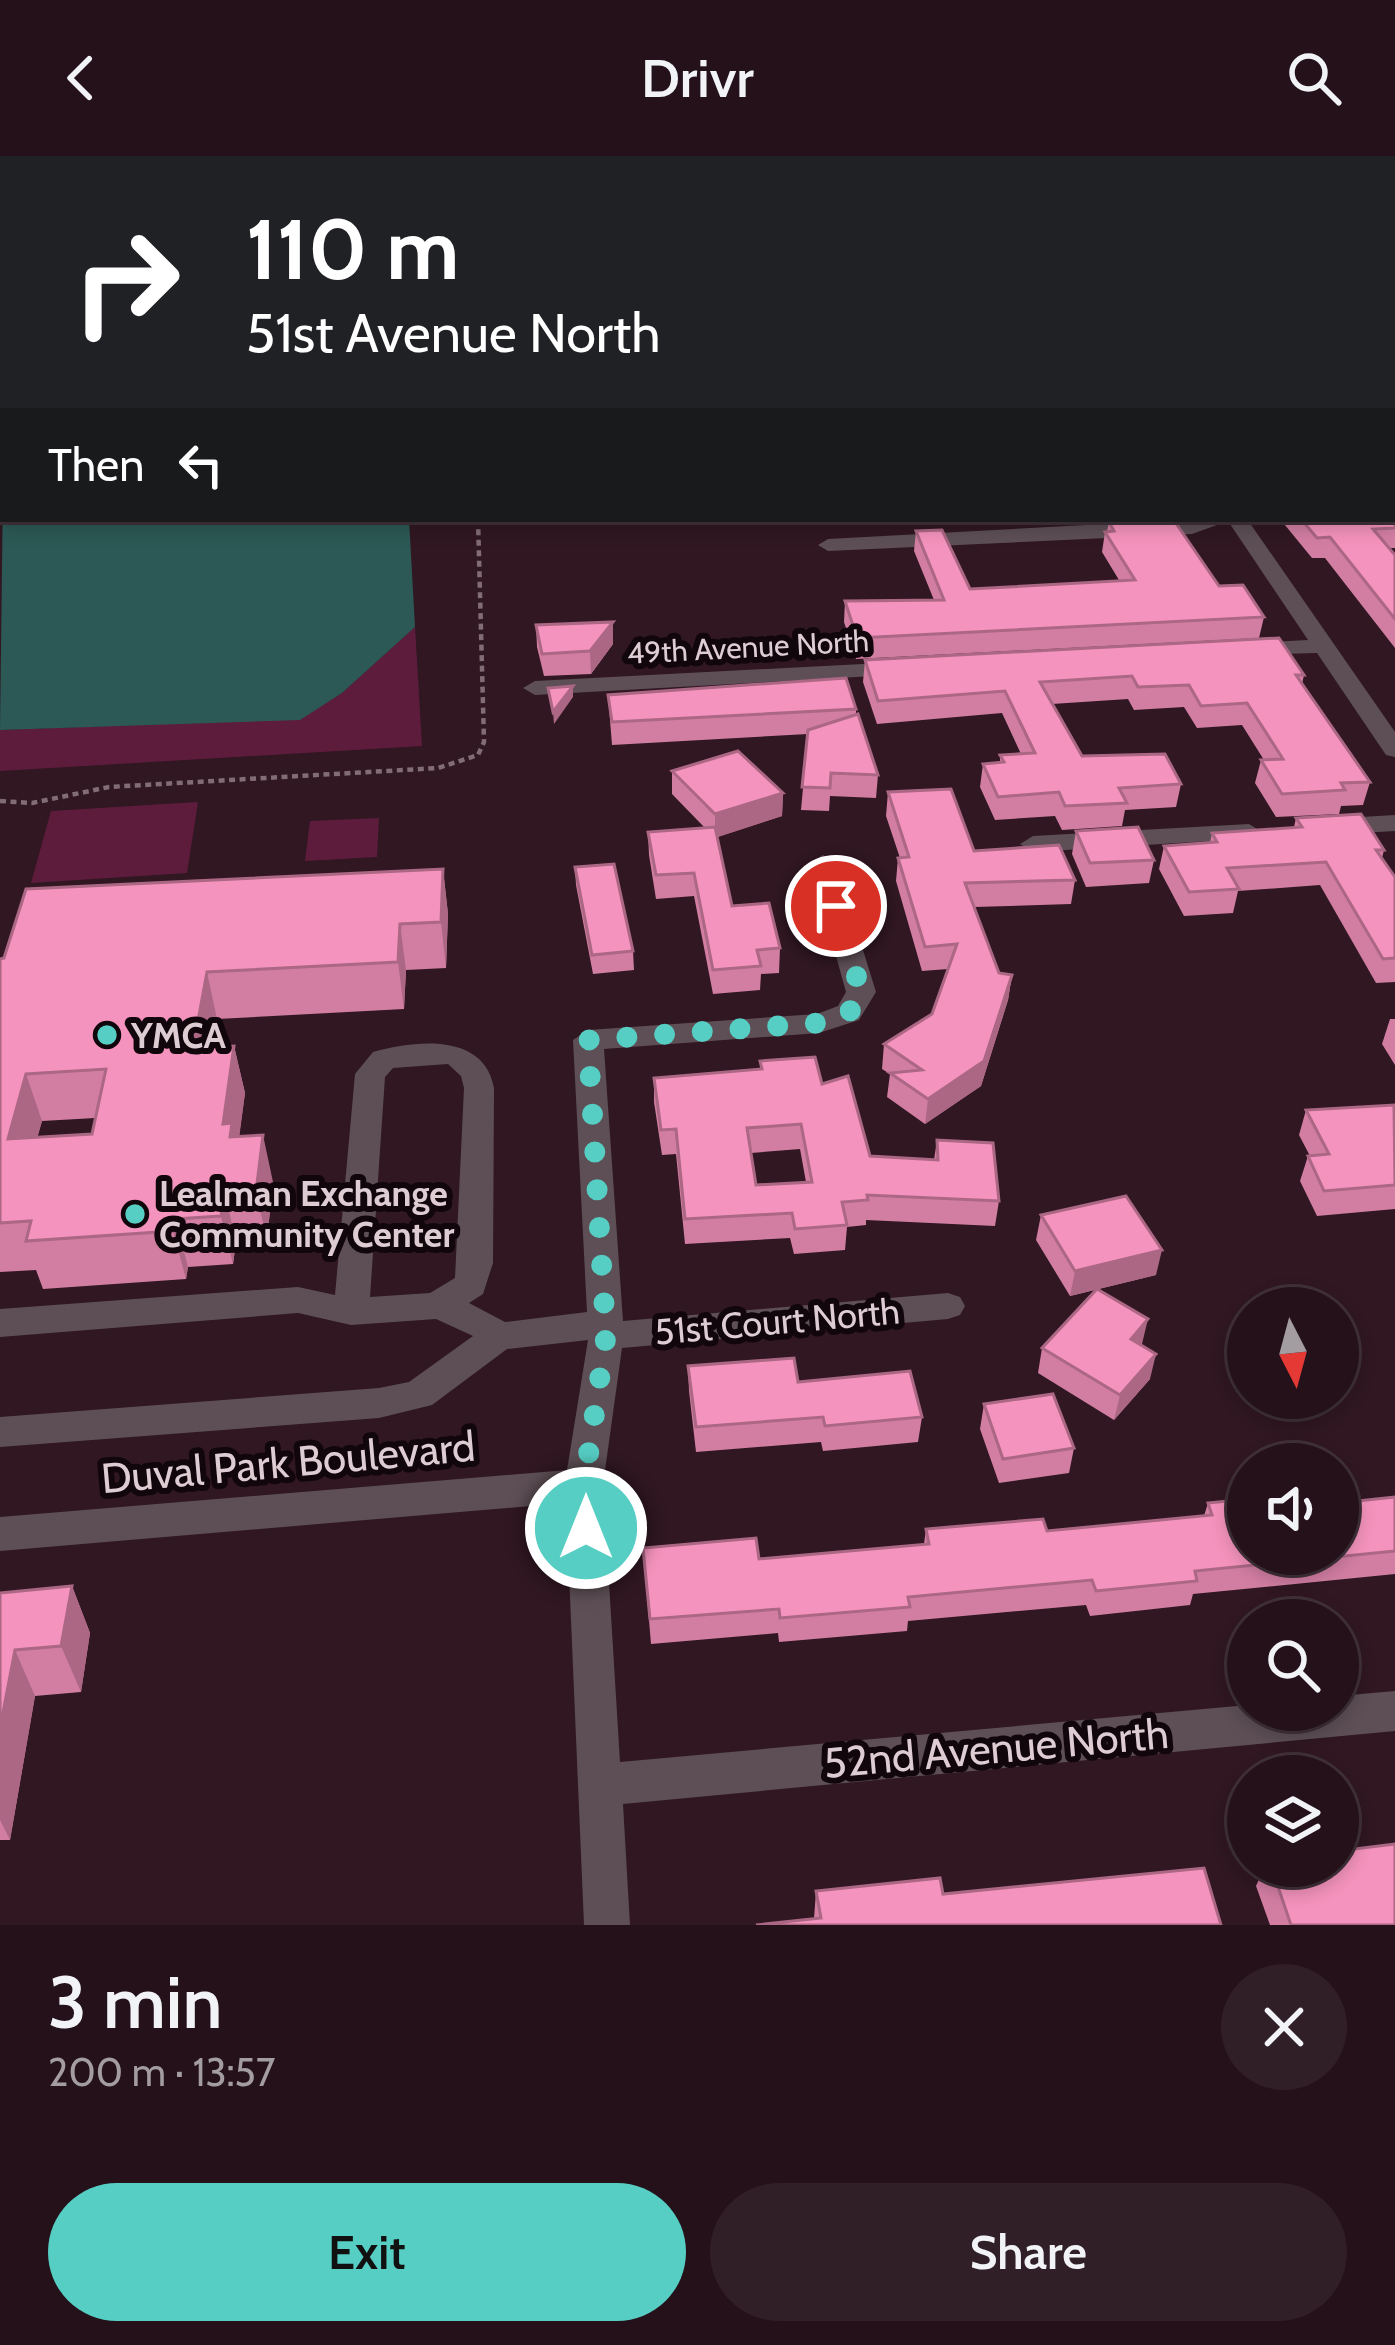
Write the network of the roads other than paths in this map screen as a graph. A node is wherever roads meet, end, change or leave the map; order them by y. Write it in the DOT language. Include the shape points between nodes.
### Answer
graph roads {
  1 [pos="1211,522"];
  2 [pos="1240,522"];
  3 [pos="828,545"];
  4 [pos="1323,646"];
  5 [pos="1228,652"];
  6 [pos="917,668"];
  7 [pos="535,688"];
  8 [pos="1390,737"];
  9 [pos="1395,823"];
  10 [pos="1034,844"];
  11 [pos="824,863"];
  12 [pos="437,1306"];
  13 [pos="948,1306"];
  14 [pos="351,1312"];
  15 [pos="0,1323"];
  16 [pos="606,1330"];
  17 [pos="500,1336"];
  18 [pos="0,1432"];
  19 [pos="584,1485"];
  20 [pos="0,1534"];
  21 [pos="1395,1711"];
  22 [pos="598,1785"];
  23 [pos="607,1925"];
  1 -- 3 [label="street"];
  2 -- 4 [label="street"];
  4 -- 5 [label="street"];
  4 -- 8 [label="street"];
  6 -- 7 [label="street, 49th Avenue North"];
  9 -- 10 [label="street"];
  11 -- 16 [label="street" via="861,992 849,1013 819,1023 588,1040"];
  12 -- 14 [label="street"];
  12 -- 14 [label="street" via="471,1286 476,1263 479,1088 476,1072 455,1054 384,1059 370,1074"];
  12 -- 17 [label="street"];
  13 -- 16 [label="street, 51st Court North"];
  14 -- 15 [label="street" via="298,1300"];
  16 -- 17 [label="street, 51st Court North"];
  16 -- 19 [label="street"];
  17 -- 18 [label="street" via="419,1395 379,1403"];
  19 -- 20 [label="street, Duval Park Boulevard"];
  19 -- 22 [label="street"];
  21 -- 22 [label="street, 52nd Avenue North"];
  22 -- 23 [label="street"];
}
